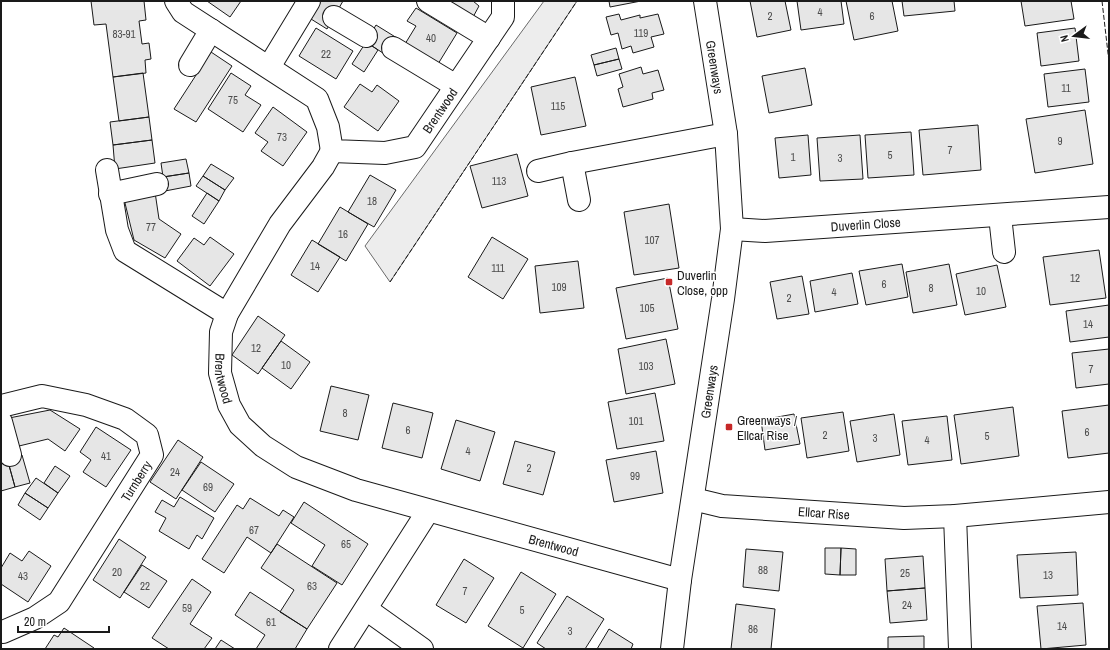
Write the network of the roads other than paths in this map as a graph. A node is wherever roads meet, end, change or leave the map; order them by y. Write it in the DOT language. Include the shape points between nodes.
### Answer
graph roads {
  1 [pos="176,1"];
  2 [pos="428,1"];
  3 [pos="503,1"];
  4 [pos="705,1"];
  5 [pos="317,7"];
  6 [pos="211,30"];
  7 [pos="366,36"];
  8 [pos="489,38"];
  9 [pos="393,48"];
  10 [pos="190,65"];
  11 [pos="269,67"];
  12 [pos="456,86"];
  13 [pos="726,134"];
  14 [pos="332,151"];
  15 [pos="572,163"];
  16 [pos="107,170"];
  17 [pos="538,171"];
  18 [pos="157,184"];
  19 [pos="110,194"];
  20 [pos="578,200"];
  21 [pos="1109,206"];
  22 [pos="1000,216"];
  23 [pos="732,229"];
  24 [pos="1004,252"];
  25 [pos="227,314"];
  26 [pos="1,406"];
  27 [pos="1,422"];
  28 [pos="10,455"];
  29 [pos="693,499"];
  30 [pos="1109,502"];
  31 [pos="428,511"];
  32 [pos="955,516"];
  33 [pos="680,580"];
  34 [pos="366,610"];
  35 [pos="3,636"];
  36 [pos="340,649"];
  37 [pos="422,649"];
  38 [pos="672,649"];
  39 [pos="960,649"];
  1 -- 6 [label="street" via="183,12"];
  2 -- 8 [label="street"];
  3 -- 8 [label="street, Brentwood" via="503,17"];
  4 -- 13 [label="street, Greenways"];
  5 -- 7 [label="street"];
  5 -- 11 [label="street"];
  6 -- 10 [label="street"];
  6 -- 11 [label="street"];
  8 -- 12 [label="street, Brentwood"];
  9 -- 12 [label="street"];
  11 -- 14 [label="street" via="317,99 328,127"];
  12 -- 14 [label="street, Brentwood" via="415,147 385,153"];
  13 -- 15 [label="street"];
  13 -- 23 [label="street, Greenways"];
  14 -- 25 [label="street, Brentwood" via="280,224"];
  15 -- 17 [label="street"];
  15 -- 20 [label="street"];
  16 -- 19 [label="street"];
  18 -- 19 [label="street"];
  19 -- 25 [label="street" via="117,230 125,251"];
  21 -- 22 [label="street, Duverlin Close"];
  22 -- 23 [label="street, Duverlin Close" via="765,231"];
  22 -- 24 [label="street"];
  23 -- 29 [label="street, Greenways"];
  25 -- 31 [label="street, Brentwood" via="221,332 220,373 229,405 240,425 264,446 296,467 356,490"];
  26 -- 35 [label="street, Turnberry" via="42,396 86,405 125,419 147,435 152,455 59,602"];
  27 -- 28 [label="street"];
  29 -- 32 [label="street, Ellcar Rise" via="722,506 904,518"];
  29 -- 33 [label="street, Greenways"];
  30 -- 32 [label="street, Ellcar Rise"];
  31 -- 33 [label="street, Brentwood"];
  31 -- 34 [label="street"];
  32 -- 39 [label="street"];
  33 -- 38 [label="street, Greenways"];
  34 -- 36 [label="street"];
  34 -- 37 [label="street"];
}
